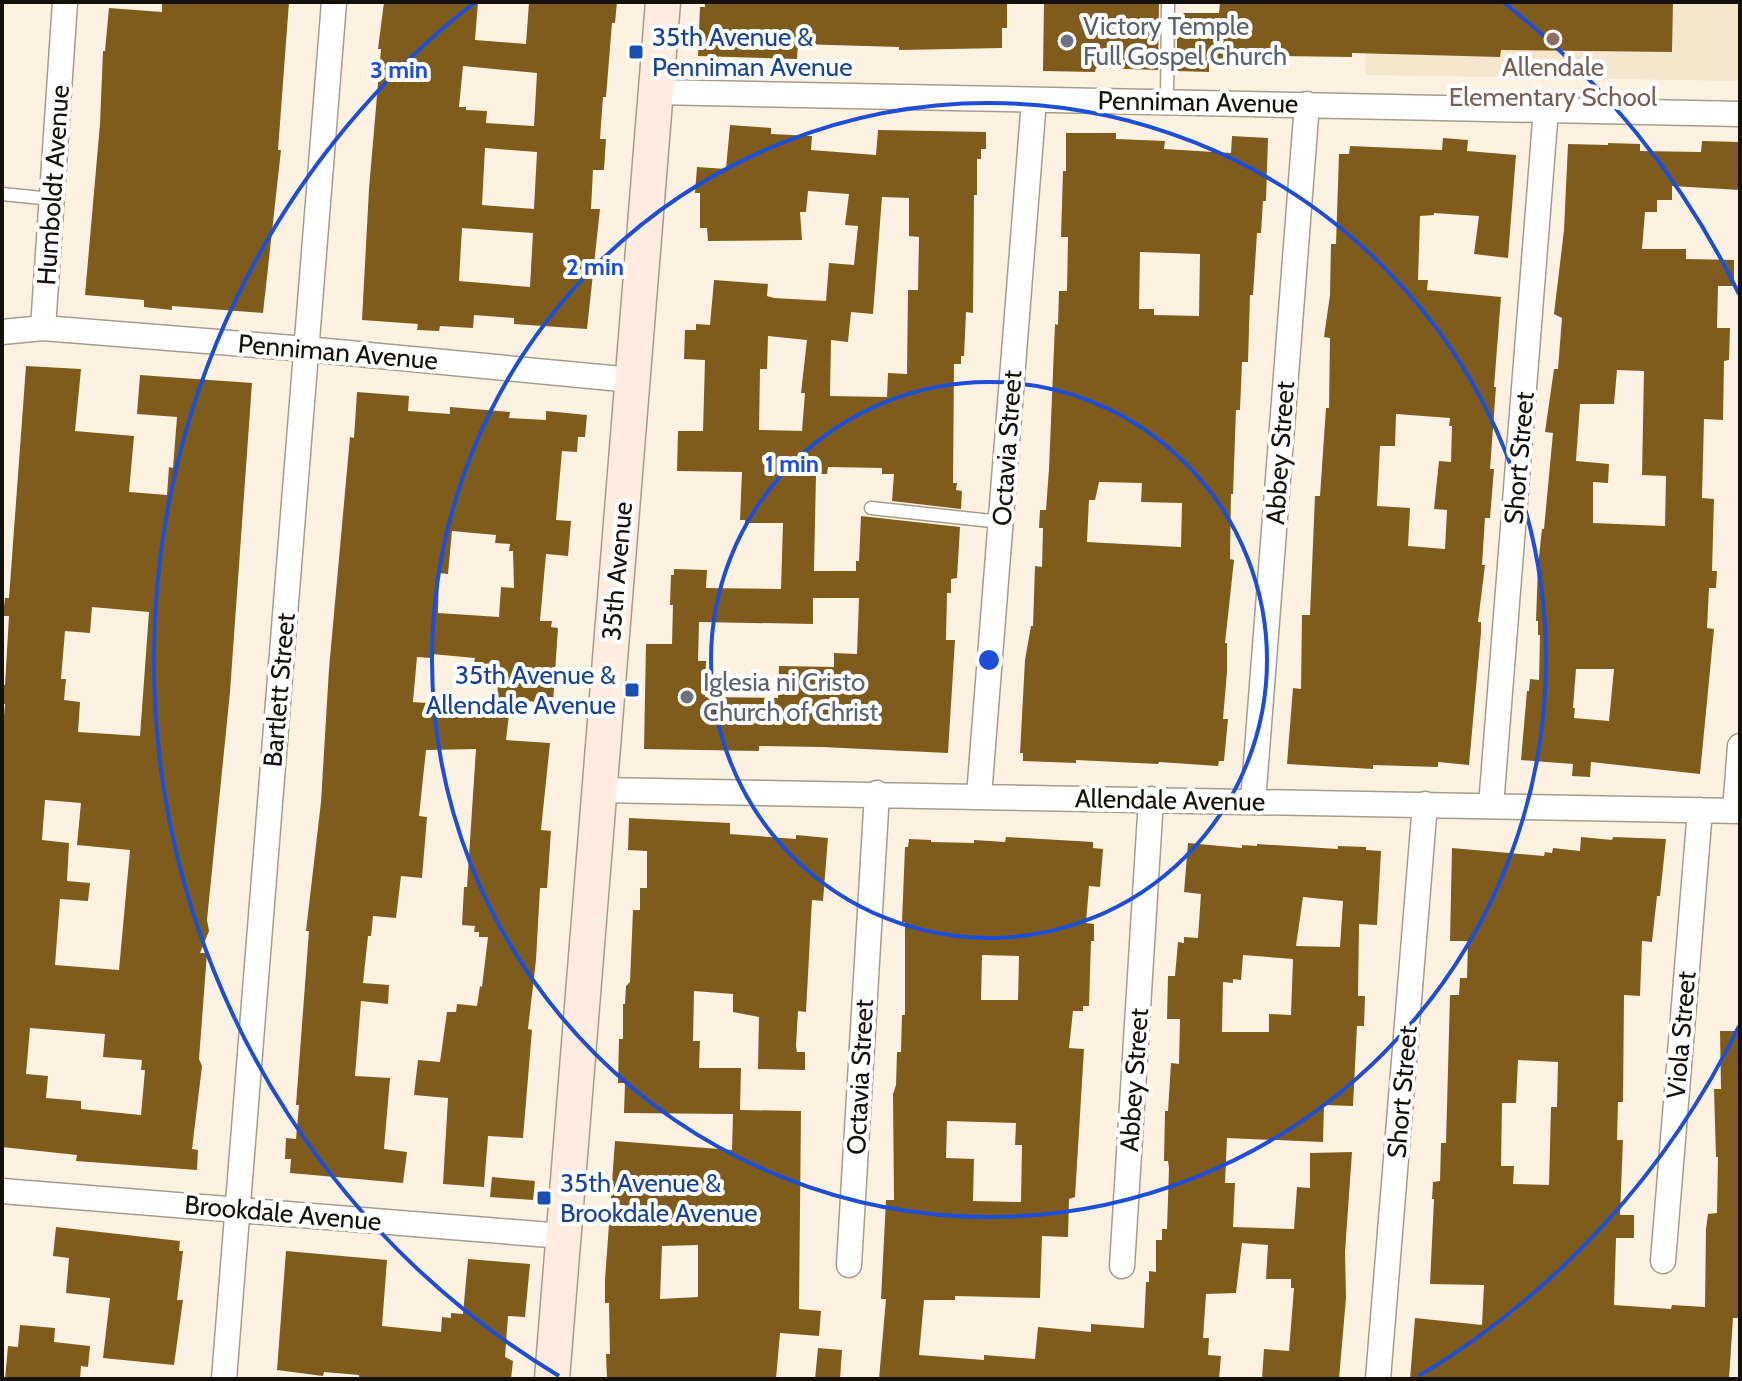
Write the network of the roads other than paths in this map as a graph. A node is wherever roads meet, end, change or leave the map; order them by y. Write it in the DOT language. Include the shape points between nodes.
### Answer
graph roads {
  1 [pos="65,2"];
  2 [pos="334,2"];
  3 [pos="663,2"];
  4 [pos="1168,2"];
  5 [pos="655,92"];
  6 [pos="1034,100"];
  7 [pos="1167,102"];
  8 [pos="1307,104"];
  9 [pos="1546,109"];
  10 [pos="1740,114"];
  11 [pos="2,194"];
  12 [pos="52,199"];
  13 [pos="43,328"];
  14 [pos="2,332"];
  15 [pos="306,349"];
  16 [pos="632,380"];
  17 [pos="871,508"];
  18 [pos="1001,522"];
  19 [pos="1740,746"];
  20 [pos="599,790"];
  21 [pos="877,793"];
  22 [pos="979,796"];
  23 [pos="1151,799"];
  24 [pos="1253,802"];
  25 [pos="1425,804"];
  26 [pos="1491,806"];
  27 [pos="1700,810"];
  28 [pos="1737,811"];
  29 [pos="2,1191"];
  30 [pos="237,1209"];
  31 [pos="563,1236"];
  32 [pos="1663,1261"];
  33 [pos="849,1265"];
  34 [pos="1122,1266"];
  35 [pos="224,1379"];
  36 [pos="552,1379"];
  37 [pos="1378,1379"];
  1 -- 12 [label="street, Humboldt Avenue"];
  2 -- 15 [label="street, Bartlett Street"];
  3 -- 5 [label="main road, 35th Avenue"];
  4 -- 7 [label="lane"];
  5 -- 6 [label="street, Penniman Avenue"];
  5 -- 16 [label="main road, 35th Avenue"];
  6 -- 7 [label="street, Penniman Avenue"];
  6 -- 18 [label="street, Octavia Street"];
  7 -- 8 [label="street, Penniman Avenue"];
  8 -- 9 [label="street, Penniman Avenue"];
  8 -- 24 [label="street, Abbey Street"];
  9 -- 10 [label="street, Penniman Avenue"];
  9 -- 26 [label="street, Short Street"];
  11 -- 12 [label="lane"];
  12 -- 13 [label="street, Humboldt Avenue"];
  13 -- 14 [label="street"];
  13 -- 15 [label="street, Penniman Avenue"];
  15 -- 16 [label="street, Penniman Avenue"];
  15 -- 30 [label="street, Bartlett Street"];
  16 -- 20 [label="main road, 35th Avenue"];
  17 -- 18 [label="lane"];
  18 -- 22 [label="street, Octavia Street"];
  19 -- 28 [label="street"];
  20 -- 21 [label="street, Allendale Avenue"];
  20 -- 31 [label="main road, 35th Avenue"];
  21 -- 22 [label="street, Allendale Avenue"];
  21 -- 33 [label="street, Octavia Street"];
  22 -- 23 [label="street, Allendale Avenue"];
  23 -- 24 [label="street, Allendale Avenue"];
  23 -- 34 [label="street, Abbey Street"];
  24 -- 25 [label="street, Allendale Avenue"];
  25 -- 26 [label="street, Allendale Avenue"];
  25 -- 37 [label="street, Short Street"];
  26 -- 27 [label="street, Allendale Avenue"];
  27 -- 28 [label="street, Allendale Avenue"];
  27 -- 32 [label="street, Viola Street"];
  29 -- 30 [label="street, Brookdale Avenue"];
  30 -- 31 [label="street, Brookdale Avenue"];
  30 -- 35 [label="street, Bartlett Street"];
  31 -- 36 [label="main road, 35th Avenue"];
}
